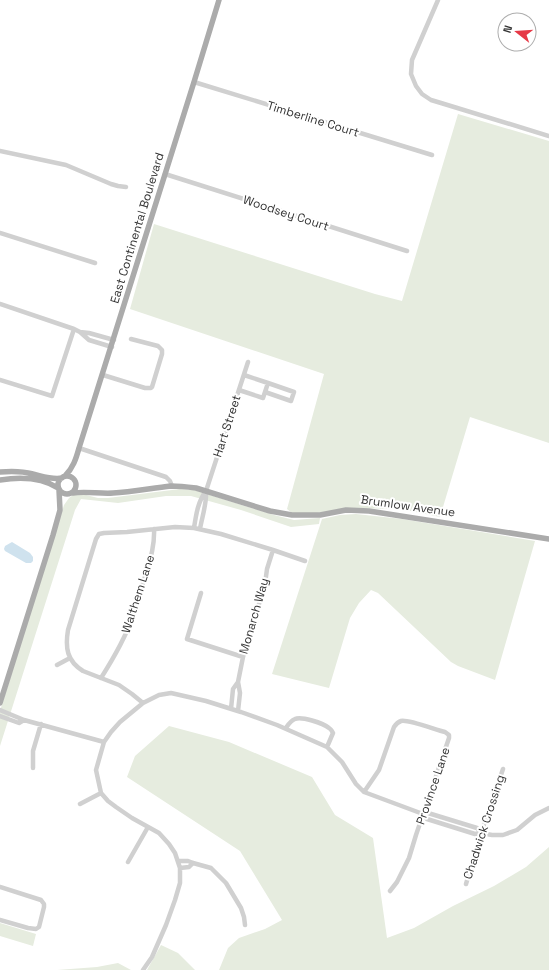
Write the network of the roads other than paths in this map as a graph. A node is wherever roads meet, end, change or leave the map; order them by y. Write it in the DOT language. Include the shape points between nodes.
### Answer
graph roads {
  1 [pos="219,0"];
  2 [pos="438,0"];
  3 [pos="194,82"];
  4 [pos="549,136"];
  5 [pos="0,151"];
  6 [pos="432,155"];
  7 [pos="165,174"];
  8 [pos="126,187"];
  9 [pos="0,233"];
  10 [pos="407,251"];
  11 [pos="95,263"];
  12 [pos="0,304"];
  13 [pos="74,329"];
  14 [pos="80,332"];
  15 [pos="131,339"];
  16 [pos="114,340"];
  17 [pos="112,347"];
  18 [pos="248,362"];
  19 [pos="103,375"];
  20 [pos="244,375"];
  21 [pos="0,380"];
  22 [pos="268,384"];
  23 [pos="239,390"];
  24 [pos="265,392"];
  25 [pos="79,448"];
  26 [pos="75,462"];
  27 [pos="0,472"];
  28 [pos="63,477"];
  29 [pos="0,480"];
  30 [pos="76,481"];
  31 [pos="172,486"];
  32 [pos="59,489"];
  33 [pos="206,491"];
  34 [pos="95,493"];
  35 [pos="72,494"];
  36 [pos="60,510"];
  37 [pos="194,528"];
  38 [pos="154,529"];
  39 [pos="200,529"];
  40 [pos="549,538"];
  41 [pos="273,550"];
  42 [pos="305,561"];
  43 [pos="201,593"];
  44 [pos="243,657"];
  45 [pos="70,658"];
  46 [pos="57,665"];
  47 [pos="101,678"];
  48 [pos="238,682"];
  49 [pos="0,703"];
  50 [pos="143,703"];
  51 [pos="231,709"];
  52 [pos="0,710"];
  53 [pos="238,711"];
  54 [pos="0,716"];
  55 [pos="24,720"];
  56 [pos="41,724"];
  57 [pos="286,728"];
  58 [pos="104,742"];
  59 [pos="327,747"];
  60 [pos="33,768"];
  61 [pos="503,769"];
  62 [pos="364,792"];
  63 [pos="101,793"];
  64 [pos="80,804"];
  65 [pos="549,808"];
  66 [pos="423,814"];
  67 [pos="453,820"];
  68 [pos="451,826"];
  69 [pos="148,827"];
  70 [pos="481,833"];
  71 [pos="178,861"];
  72 [pos="128,862"];
  73 [pos="193,863"];
  74 [pos="180,868"];
  75 [pos="466,884"];
  76 [pos="0,887"];
  77 [pos="390,891"];
  78 [pos="0,920"];
  79 [pos="245,925"];
  80 [pos="143,970"];
  1 -- 3 [label="main road, East Continental Boulevard"];
  2 -- 4 [label="street" via="412,60 411,74 422,94 431,100"];
  3 -- 6 [label="street, Timberline Court"];
  3 -- 7 [label="main road, East Continental Boulevard"];
  5 -- 8 [label="street" via="57,162 111,184"];
  7 -- 10 [label="street, Woodsey Court"];
  7 -- 16 [label="main road, East Continental Boulevard"];
  9 -- 11 [label="street"];
  12 -- 13 [label="street"];
  13 -- 14 [label="street"];
  13 -- 21 [label="street" via="52,396"];
  14 -- 16 [label="street"];
  14 -- 17 [label="street" via="89,340"];
  15 -- 19 [label="street" via="158,346 162,350 151,388"];
  16 -- 17 [label="main road, East Continental Boulevard"];
  17 -- 19 [label="main road, East Continental Boulevard"];
  18 -- 20 [label="street, Hart Street"];
  19 -- 25 [label="main road, East Continental Boulevard"];
  20 -- 22 [label="street"];
  20 -- 23 [label="street, Hart Street"];
  22 -- 24 [label="street"];
  22 -- 24 [label="street" via="294,392 292,401"];
  23 -- 24 [label="street" via="263,398"];
  23 -- 33 [label="street, Hart Street"];
  25 -- 26 [label="main road, East Continental Boulevard"];
  25 -- 31 [label="street" via="166,477"];
  26 -- 28 [label="main road, East Continental Boulevard"];
  26 -- 30 [label="main road, East Continental Boulevard"];
  27 -- 28 [label="main road" via="22,472 54,479"];
  28 -- 30 [label="main road" via="70,476"];
  28 -- 32 [label="main road" via="58,482"];
  29 -- 32 [label="main road" via="31,479 51,483"];
  30 -- 34 [label="main road, Brumlow Avenue" via="82,488"];
  30 -- 35 [label="main road" via="76,488"];
  31 -- 33 [label="main road, Brumlow Avenue"];
  31 -- 34 [label="main road, Brumlow Avenue" via="121,493"];
  32 -- 35 [label="main road" via="64,494"];
  32 -- 36 [label="main road"];
  33 -- 37 [label="street" via="201,498"];
  33 -- 39 [label="street"];
  33 -- 40 [label="main road, Brumlow Avenue" via="270,511 292,515 369,510"];
  34 -- 35 [label="main road, Brumlow Avenue"];
  35 -- 36 [label="main road"];
  36 -- 49 [label="main road"];
  37 -- 38 [label="street"];
  37 -- 39 [label="street"];
  38 -- 45 [label="street" via="101,533 97,536 68,630"];
  38 -- 47 [label="street, Walthem Lane" via="153,550 132,619 113,660"];
  39 -- 41 [label="street"];
  41 -- 42 [label="street"];
  41 -- 44 [label="street, Monarch Way"];
  43 -- 44 [label="street" via="187,639"];
  44 -- 48 [label="street, Monarch Way"];
  45 -- 46 [label="street"];
  45 -- 47 [label="street" via="75,666"];
  47 -- 50 [label="street" via="119,685"];
  48 -- 51 [label="street, Monarch Way" via="233,689"];
  48 -- 53 [label="street, Monarch Way"];
  50 -- 51 [label="street" via="159,695 171,693"];
  50 -- 58 [label="street" via="120,722"];
  51 -- 53 [label="street"];
  52 -- 55 [label="street"];
  53 -- 57 [label="street"];
  54 -- 55 [label="street" via="19,723"];
  55 -- 56 [label="street"];
  56 -- 58 [label="street"];
  56 -- 60 [label="street" via="32,750"];
  57 -- 59 [label="street"];
  57 -- 59 [label="street" via="294,719 299,718 318,722 333,733"];
  58 -- 63 [label="street" via="96,770"];
  59 -- 62 [label="street" via="342,762"];
  61 -- 70 [label="street, Chadwick Crossing"];
  62 -- 66 [label="street"];
  62 -- 66 [label="street, Province Lane" via="379,770 398,722 403,720 445,732 449,738"];
  63 -- 64 [label="street"];
  63 -- 69 [label="street" via="116,807"];
  65 -- 70 [label="street" via="535,815 517,830 498,835"];
  66 -- 67 [label="street"];
  66 -- 68 [label="street" via="427,819"];
  66 -- 77 [label="street, Province Lane" via="409,858"];
  67 -- 68 [label="street"];
  67 -- 70 [label="street" via="477,828"];
  68 -- 70 [label="street" via="476,834"];
  69 -- 71 [label="street" via="169,844"];
  69 -- 72 [label="street"];
  70 -- 75 [label="street, Chadwick Crossing"];
  71 -- 73 [label="street"];
  71 -- 74 [label="street"];
  73 -- 74 [label="street"];
  73 -- 79 [label="street" via="211,868 226,883 241,908"];
  74 -- 80 [label="street" via="180,883 166,925 152,957"];
  76 -- 78 [label="street" via="37,898 44,904 36,930"];
}
